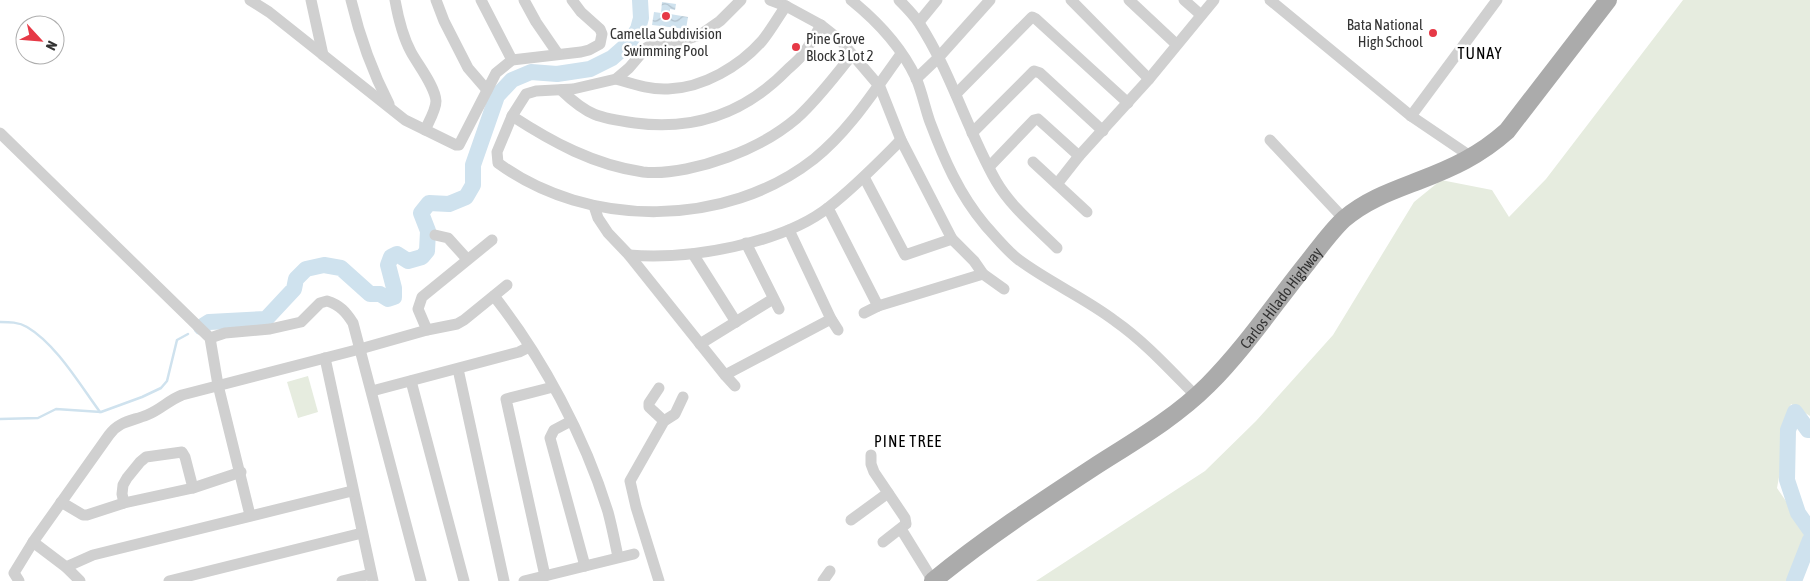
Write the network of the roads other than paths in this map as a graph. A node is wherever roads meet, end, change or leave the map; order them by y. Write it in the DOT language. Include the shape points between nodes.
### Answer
graph roads {
  1 [pos="250,0"];
  2 [pos="268,0"];
  3 [pos="311,0"];
  4 [pos="351,0"];
  5 [pos="395,0"];
  6 [pos="436,0"];
  7 [pos="481,0"];
  8 [pos="524,0"];
  9 [pos="572,0"];
  10 [pos="741,0"];
  11 [pos="770,0"];
  12 [pos="852,0"];
  13 [pos="899,0"];
  14 [pos="938,0"];
  15 [pos="990,0"];
  16 [pos="1071,0"];
  17 [pos="1129,0"];
  18 [pos="1184,0"];
  19 [pos="1214,0"];
  20 [pos="1270,0"];
  21 [pos="1497,0"];
  22 [pos="1608,0"];
  23 [pos="786,6"];
  24 [pos="269,12"];
  25 [pos="1201,15"];
  26 [pos="919,22"];
  27 [pos="821,25"];
  28 [pos="1176,44"];
  29 [pos="558,54"];
  30 [pos="901,54"];
  31 [pos="323,55"];
  32 [pos="852,56"];
  33 [pos="938,58"];
  34 [pos="512,60"];
  35 [pos="616,79"];
  36 [pos="916,79"];
  37 [pos="1149,79"];
  38 [pos="880,86"];
  39 [pos="487,90"];
  40 [pos="561,90"];
  41 [pos="956,94"];
  42 [pos="1128,103"];
  43 [pos="390,106"];
  44 [pos="512,116"];
  45 [pos="1411,116"];
  46 [pos="425,130"];
  47 [pos="1103,131"];
  48 [pos="0,133"];
  49 [pos="972,133"];
  50 [pos="901,140"];
  51 [pos="1270,140"];
  52 [pos="1079,156"];
  53 [pos="1473,158"];
  54 [pos="1033,162"];
  55 [pos="990,167"];
  56 [pos="864,177"];
  57 [pos="1057,184"];
  58 [pos="594,206"];
  59 [pos="828,208"];
  60 [pos="1087,212"];
  61 [pos="1344,219"];
  62 [pos="788,230"];
  63 [pos="435,235"];
  64 [pos="952,238"];
  65 [pos="492,240"];
  66 [pos="746,243"];
  67 [pos="1057,248"];
  68 [pos="693,254"];
  69 [pos="629,255"];
  70 [pos="467,259"];
  71 [pos="983,274"];
  72 [pos="507,285"];
  73 [pos="1004,289"];
  74 [pos="494,296"];
  75 [pos="878,306"];
  76 [pos="864,312"];
  77 [pos="831,319"];
  78 [pos="736,322"];
  79 [pos="427,330"];
  80 [pos="838,330"];
  81 [pos="210,338"];
  82 [pos="700,344"];
  83 [pos="529,347"];
  84 [pos="360,349"];
  85 [pos="324,358"];
  86 [pos="458,369"];
  87 [pos="724,375"];
  88 [pos="411,381"];
  89 [pos="218,385"];
  90 [pos="735,386"];
  91 [pos="553,387"];
  92 [pos="659,388"];
  93 [pos="372,391"];
  94 [pos="1196,396"];
  95 [pos="683,397"];
  96 [pos="571,421"];
  97 [pos="664,421"];
  98 [pos="871,455"];
  99 [pos="241,472"];
  100 [pos="193,488"];
  101 [pos="352,491"];
  102 [pos="888,493"];
  103 [pos="61,502"];
  104 [pos="124,503"];
  105 [pos="250,515"];
  106 [pos="851,520"];
  107 [pos="900,529"];
  108 [pos="362,533"];
  109 [pos="33,542"];
  110 [pos="883,542"];
  111 [pos="634,554"];
  112 [pos="618,557"];
  113 [pos="585,566"];
  114 [pos="66,567"];
  115 [pos="545,576"];
  116 [pos="372,577"];
  117 [pos="19,581"];
  118 [pos="80,581"];
  119 [pos="169,581"];
  120 [pos="342,581"];
  121 [pos="421,581"];
  122 [pos="464,581"];
  123 [pos="504,581"];
  124 [pos="524,581"];
  125 [pos="659,581"];
  126 [pos="933,581"];
  1 -- 24 [label="street"];
  2 -- 24 [label="street"];
  3 -- 31 [label="street"];
  4 -- 43 [label="street" via="371,69"];
  5 -- 46 [label="street" via="410,50 436,99"];
  6 -- 39 [label="street" via="468,68"];
  7 -- 34 [label="street"];
  8 -- 29 [label="street"];
  9 -- 29 [label="street" via="600,29 600,44 589,50"];
  10 -- 35 [label="street" via="700,35 646,48"];
  11 -- 23 [label="street"];
  12 -- 30 [label="street" via="894,42"];
  13 -- 26 [label="street"];
  14 -- 26 [label="street"];
  15 -- 33 [label="street"];
  16 -- 37 [label="street"];
  17 -- 28 [label="street"];
  18 -- 25 [label="street"];
  19 -- 25 [label="street"];
  20 -- 45 [label="street"];
  21 -- 45 [label="street"];
  22 -- 53 [label="main road, Carlos Hilado Highway" via="1507,131"];
  23 -- 27 [label="street"];
  23 -- 35 [label="street" via="762,41 714,77 694,85 669,89 647,88"];
  24 -- 31 [label="street"];
  25 -- 28 [label="street"];
  26 -- 33 [label="street"];
  27 -- 32 [label="street" via="840,40"];
  27 -- 40 [label="street" via="802,55 775,83 744,105 710,119 658,126 613,120 578,106"];
  28 -- 37 [label="street"];
  29 -- 34 [label="street"];
  30 -- 36 [label="street"];
  30 -- 38 [label="street"];
  31 -- 43 [label="street"];
  32 -- 38 [label="street"];
  32 -- 44 [label="street" via="816,100 795,119 766,140 704,166 644,172 612,164 572,151"];
  33 -- 36 [label="street"];
  33 -- 41 [label="street"];
  34 -- 39 [label="street" via="496,73"];
  35 -- 40 [label="street"];
  36 -- 94 [label="street" via="943,157 964,197 985,224 1017,259 1116,321"];
  37 -- 42 [label="street"];
  38 -- 50 [label="street"];
  38 -- 58 [label="street" via="844,130 813,160 776,183 704,207 672,211"];
  39 -- 46 [label="street" via="459,145"];
  40 -- 44 [label="street" via="526,94"];
  41 -- 42 [label="street" via="1032,17"];
  41 -- 49 [label="street"];
  42 -- 47 [label="street"];
  43 -- 46 [label="street" via="405,120"];
  44 -- 58 [label="street" via="497,152 498,163 537,185"];
  45 -- 53 [label="street"];
  47 -- 49 [label="street" via="1034,71"];
  47 -- 52 [label="street"];
  48 -- 81 [label="street"];
  49 -- 55 [label="street"];
  50 -- 56 [label="street"];
  50 -- 64 [label="street"];
  51 -- 61 [label="street"];
  52 -- 55 [label="street" via="1038,119"];
  52 -- 57 [label="street"];
  53 -- 61 [label="main road, Carlos Hilado Highway" via="1392,190"];
  54 -- 57 [label="street"];
  55 -- 67 [label="street" via="1016,208"];
  56 -- 59 [label="street"];
  56 -- 64 [label="street" via="905,255"];
  57 -- 60 [label="street"];
  58 -- 69 [label="street" via="608,233"];
  59 -- 62 [label="street"];
  59 -- 75 [label="street"];
  61 -- 94 [label="main road, Carlos Hilado Highway" via="1245,343"];
  62 -- 66 [label="street"];
  62 -- 77 [label="street"];
  63 -- 70 [label="street" via="448,238"];
  64 -- 71 [label="street"];
  65 -- 70 [label="street"];
  66 -- 68 [label="street"];
  66 -- 78 [label="street" via="776,304"];
  68 -- 69 [label="street"];
  68 -- 78 [label="street"];
  69 -- 82 [label="street"];
  70 -- 79 [label="street" via="422,297 418,309"];
  71 -- 73 [label="street"];
  71 -- 75 [label="street"];
  72 -- 74 [label="street"];
  74 -- 79 [label="street" via="464,320"];
  74 -- 83 [label="street" via="516,323"];
  75 -- 76 [label="street"];
  77 -- 80 [label="street"];
  77 -- 87 [label="street"];
  78 -- 82 [label="street"];
  79 -- 84 [label="street"];
  81 -- 84 [label="street" via="301,322 327,300 346,311 354,323"];
  81 -- 89 [label="street"];
  82 -- 87 [label="street"];
  83 -- 86 [label="street"];
  83 -- 91 [label="street"];
  84 -- 85 [label="street"];
  84 -- 93 [label="street"];
  85 -- 89 [label="street"];
  85 -- 101 [label="street"];
  86 -- 88 [label="street"];
  86 -- 123 [label="street"];
  87 -- 90 [label="street"];
  88 -- 93 [label="street"];
  88 -- 122 [label="street"];
  89 -- 99 [label="street"];
  89 -- 103 [label="street" via="171,399 147,415 114,428"];
  91 -- 96 [label="street"];
  91 -- 115 [label="street" via="506,400"];
  92 -- 97 [label="street" via="649,407"];
  93 -- 121 [label="street"];
  94 -- 126 [label="main road, Carlos Hilado Highway" via="1162,423 1043,500"];
  95 -- 97 [label="street" via="675,414"];
  96 -- 112 [label="street" via="608,513"];
  96 -- 113 [label="street" via="554,430 550,438"];
  97 -- 125 [label="street" via="630,484"];
  98 -- 102 [label="street" via="874,472"];
  99 -- 100 [label="street"];
  99 -- 105 [label="street"];
  100 -- 104 [label="street"];
  100 -- 104 [label="street" via="182,452 146,457 123,485"];
  101 -- 105 [label="street"];
  101 -- 108 [label="street"];
  102 -- 106 [label="street"];
  102 -- 107 [label="street" via="905,518 906,524"];
  103 -- 104 [label="street" via="83,515"];
  103 -- 109 [label="street"];
  105 -- 114 [label="street" via="93,554"];
  107 -- 110 [label="street"];
  107 -- 126 [label="street"];
  108 -- 116 [label="street"];
  108 -- 119 [label="street"];
  109 -- 114 [label="street"];
  109 -- 117 [label="street" via="14,573"];
  111 -- 112 [label="street"];
  112 -- 113 [label="street"];
  113 -- 115 [label="street"];
  114 -- 118 [label="street"];
  115 -- 124 [label="street"];
  116 -- 120 [label="street"];
}
